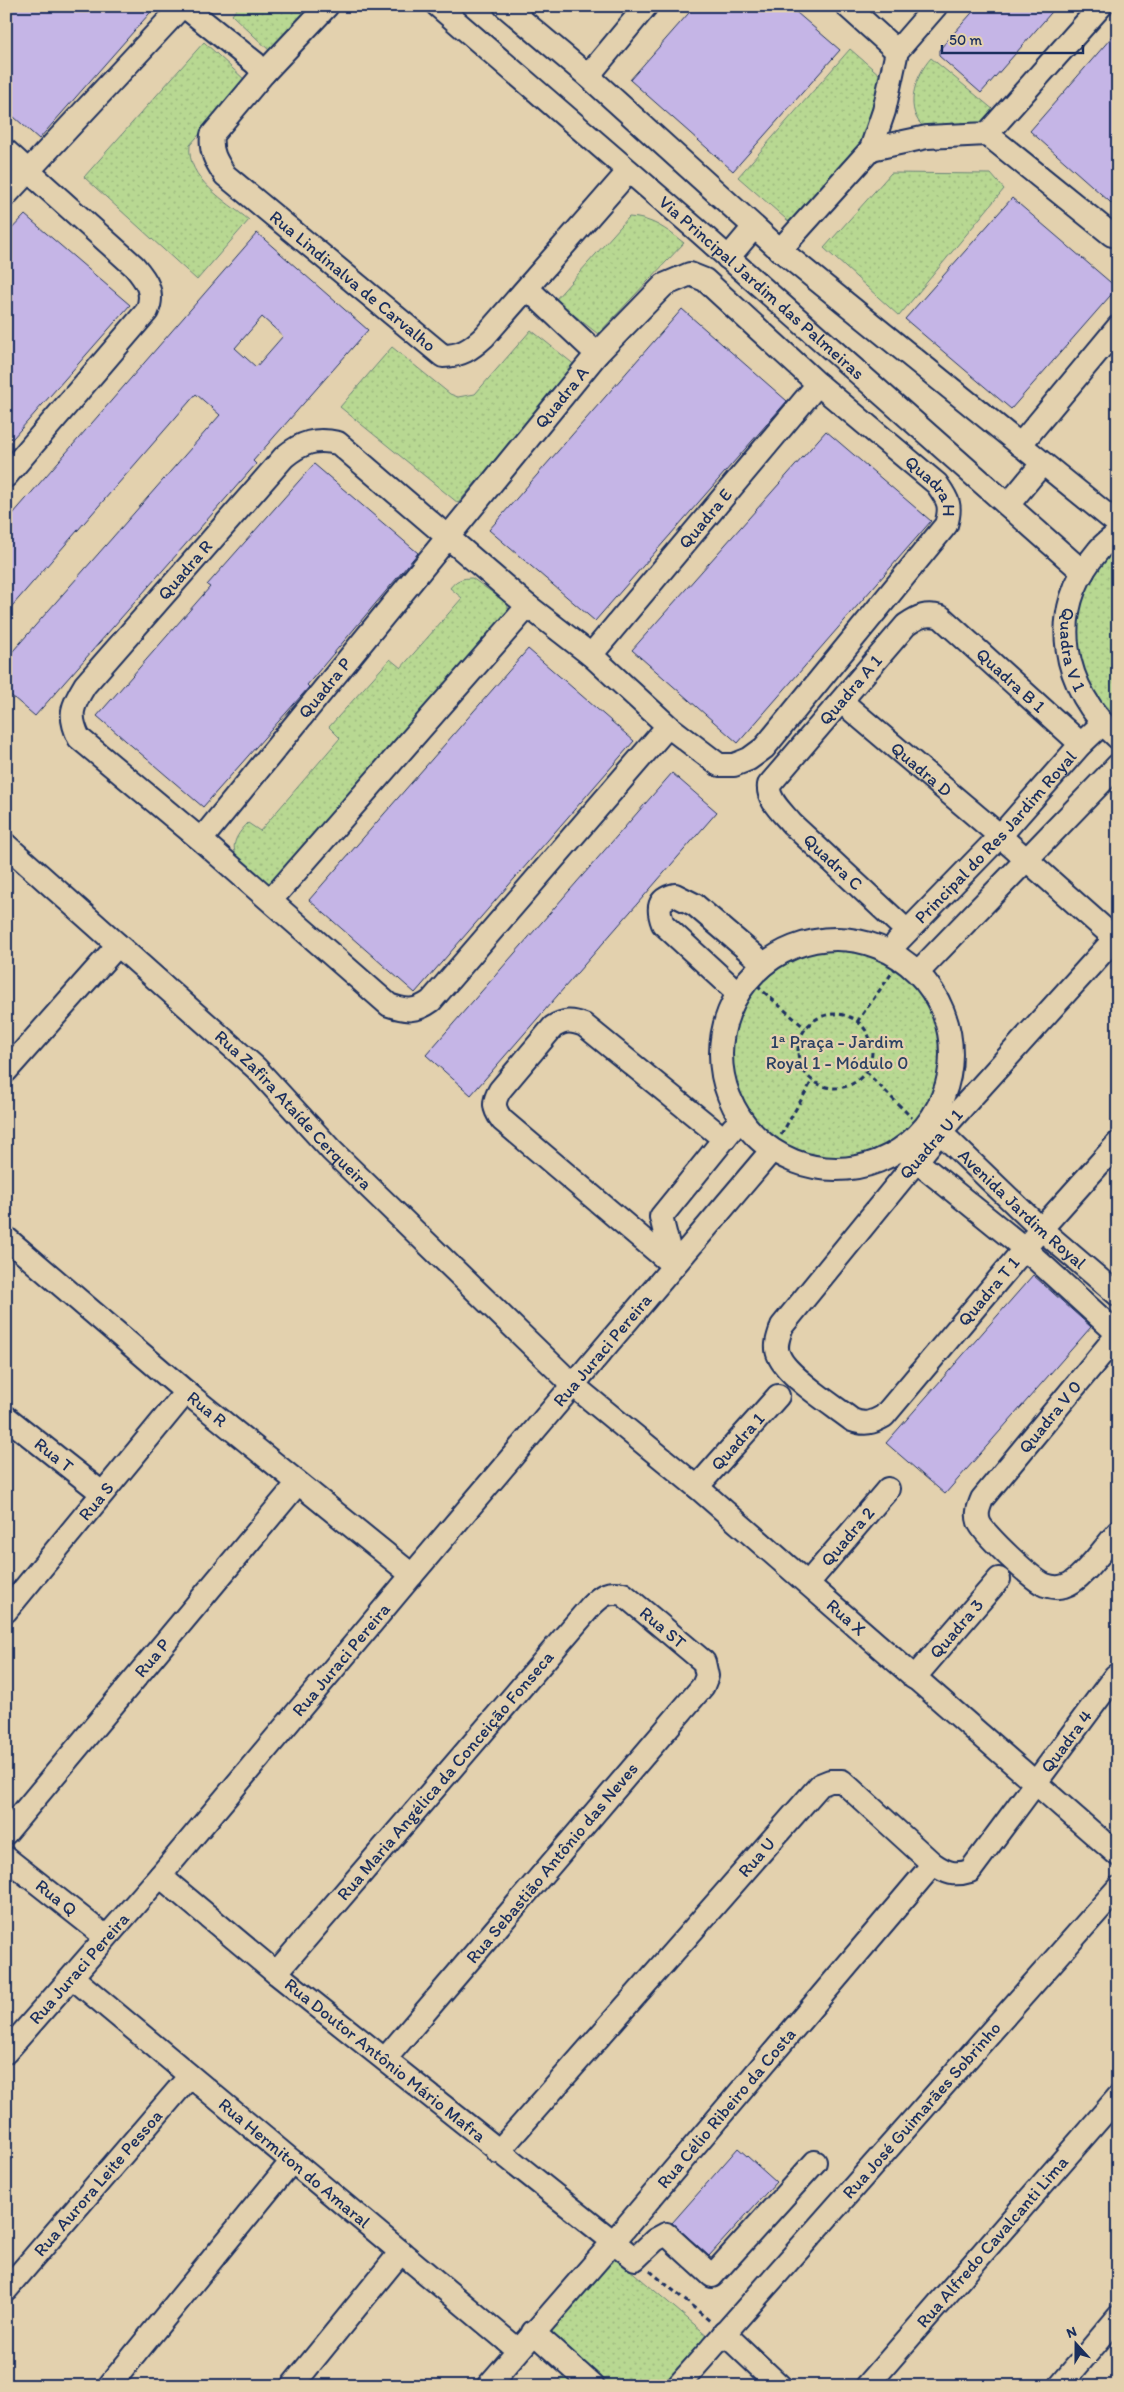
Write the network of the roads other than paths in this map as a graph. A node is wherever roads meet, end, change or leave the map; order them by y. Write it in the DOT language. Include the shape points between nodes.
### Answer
graph roads {
  1 [pos="183,6"];
  2 [pos="327,6"];
  3 [pos="438,6"];
  4 [pos="505,6"];
  5 [pos="646,6"];
  6 [pos="847,6"];
  7 [pos="936,6"];
  8 [pos="1100,6"];
  9 [pos="897,51"];
  10 [pos="264,73"];
  11 [pos="588,76"];
  12 [pos="987,134"];
  13 [pos="871,148"];
  14 [pos="6,150"];
  15 [pos="28,170"];
  16 [pos="628,172"];
  17 [pos="6,195"];
  18 [pos="754,227"];
  19 [pos="1118,236"];
  20 [pos="780,250"];
  21 [pos="728,258"];
  22 [pos="690,274"];
  23 [pos="528,288"];
  24 [pos="1118,327"];
  25 [pos="598,354"];
  26 [pos="818,384"];
  27 [pos="1020,445"];
  28 [pos="1042,464"];
  29 [pos="6,476"];
  30 [pos="1008,505"];
  31 [pos="1118,524"];
  32 [pos="1118,533"];
  33 [pos="447,536"];
  34 [pos="1083,572"];
  35 [pos="528,606"];
  36 [pos="941,617"];
  37 [pos="591,655"];
  38 [pos="842,702"];
  39 [pos="668,726"];
  40 [pos="1110,731"];
  41 [pos="1081,744"];
  42 [pos="1118,765"];
  43 [pos="769,785"];
  44 [pos="1000,836"];
  45 [pos="201,840"];
  46 [pos="6,845"];
  47 [pos="1025,859"];
  48 [pos="271,900"];
  49 [pos="907,931"];
  50 [pos="1117,938"];
  51 [pos="118,945"];
  52 [pos="903,960"];
  53 [pos="6,1071"];
  54 [pos="740,1119"];
  55 [pos="932,1127"];
  56 [pos="724,1139"];
  57 [pos="1118,1143"];
  58 [pos="772,1150"];
  59 [pos="909,1155"];
  60 [pos="1041,1230"];
  61 [pos="6,1238"];
  62 [pos="1025,1249"];
  63 [pos="673,1265"];
  64 [pos="1118,1295"];
  65 [pos="1118,1334"];
  66 [pos="573,1385"];
  67 [pos="186,1392"];
  68 [pos="778,1396"];
  69 [pos="6,1417"];
  70 [pos="852,1420"];
  71 [pos="298,1483"];
  72 [pos="697,1487"];
  73 [pos="888,1489"];
  74 [pos="102,1494"];
  75 [pos="1118,1532"];
  76 [pos="412,1574"];
  77 [pos="999,1579"];
  78 [pos="808,1583"];
  79 [pos="623,1594"];
  80 [pos="9,1602"];
  81 [pos="704,1662"];
  82 [pos="1115,1676"];
  83 [pos="914,1678"];
  84 [pos="1036,1783"];
  85 [pos="6,1833"];
  86 [pos="1118,1855"];
  87 [pos="6,1858"];
  88 [pos="933,1864"];
  89 [pos="160,1876"];
  90 [pos="1118,1888"];
  91 [pos="106,1937"];
  92 [pos="276,1973"];
  93 [pos="72,1977"];
  94 [pos="6,2052"];
  95 [pos="385,2059"];
  96 [pos="190,2076"];
  97 [pos="1118,2097"];
  98 [pos="498,2152"];
  99 [pos="292,2161"];
  100 [pos="815,2162"];
  101 [pos="614,2241"];
  102 [pos="401,2252"];
  103 [pos="6,2290"];
  104 [pos="1118,2317"];
  105 [pos="533,2332"];
  106 [pos="724,2333"];
  107 [pos="518,2350"];
  108 [pos="109,2386"];
  109 [pos="292,2386"];
  110 [pos="488,2386"];
  111 [pos="593,2386"];
  112 [pos="678,2386"];
  113 [pos="780,2386"];
  114 [pos="866,2386"];
  115 [pos="1060,2386"];
  1 -- 10 [label="street"];
  1 -- 15 [label="street"];
  2 -- 10 [label="street, Rua Lindinalva de Carvalho"];
  3 -- 16 [label="street, Via Principal Jardim das Palmeiras"];
  4 -- 11 [label="street"];
  5 -- 11 [label="street"];
  6 -- 9 [label="street"];
  7 -- 9 [label="street"];
  8 -- 12 [label="street"];
  9 -- 13 [label="street" via="884,111"];
  10 -- 23 [label="street, Rua Lindinalva de Carvalho" via="212,135 210,147 215,160 225,174 430,347 443,356 457,356 472,348"];
  11 -- 18 [label="street"];
  12 -- 13 [label="street" via="927,137"];
  12 -- 19 [label="street" via="1112,235"];
  13 -- 20 [label="street"];
  14 -- 15 [label="street"];
  15 -- 17 [label="street"];
  15 -- 29 [label="street" via="134,266 145,279 151,302 147,311"];
  16 -- 21 [label="street, Via Principal Jardim das Palmeiras"];
  16 -- 23 [label="street, Rua Lindinalva de Carvalho"];
  18 -- 20 [label="street"];
  18 -- 21 [label="street"];
  20 -- 27 [label="street"];
  21 -- 30 [label="street, Via Principal Jardim das Palmeiras"];
  22 -- 25 [label="street, Quadra A" via="664,285"];
  22 -- 26 [label="street, Quadra H" via="705,280"];
  23 -- 25 [label="street"];
  24 -- 27 [label="street"];
  25 -- 33 [label="street, Quadra A"];
  26 -- 37 [label="street, Quadra E"];
  26 -- 39 [label="street, Quadra H" via="937,484 951,511 946,525 764,748 749,759 734,766 719,765"];
  27 -- 28 [label="street"];
  28 -- 30 [label="street"];
  28 -- 31 [label="street"];
  30 -- 34 [label="street, Via Principal Jardim das Palmeiras"];
  32 -- 34 [label="street, Quadra V 1" via="1098,550"];
  33 -- 35 [label="street"];
  33 -- 45 [label="street, Quadra P"];
  33 -- 45 [label="street, Quadra R" via="338,442 312,441 298,446 284,457 85,685 72,712 72,724 79,738"];
  34 -- 40 [label="street, Quadra V 1" via="1069,610 1068,651 1079,690"];
  35 -- 37 [label="street"];
  35 -- 48 [label="street"];
  36 -- 38 [label="street, Quadra A 1" via="919,616 906,625"];
  36 -- 41 [label="street, Quadra B 1"];
  37 -- 39 [label="street"];
  38 -- 43 [label="street, Quadra A 1"];
  38 -- 44 [label="street, Quadra D"];
  39 -- 48 [label="street" via="431,1001 419,1010 389,1005"];
  40 -- 41 [label="street, Principal do Res Jardim Royal"];
  41 -- 44 [label="street, Principal do Res Jardim Royal"];
  42 -- 47 [label="street, Principal do Res Jardim Royal"];
  43 -- 49 [label="street, Quadra C" via="773,800 792,824"];
  44 -- 47 [label="street, Quadra D"];
  44 -- 49 [label="street, Principal do Res Jardim Royal"];
  45 -- 48 [label="street"];
  46 -- 51 [label="street, Rua Zafira Ataíde Cerqueira"];
  47 -- 50 [label="street, Quadra D"];
  47 -- 52 [label="street, Principal do Res Jardim Royal"];
  49 -- 52 [label="street, Principal do Res Jardim Royal"];
  50 -- 55 [label="street, Quadra U 1"];
  51 -- 53 [label="street"];
  51 -- 66 [label="street, Rua Zafira Ataíde Cerqueira" via="256,1068 332,1151"];
  52 -- 54 [label="street" via="864,941 838,938 811,941 795,947 750,978 725,1022 721,1037 724,1084"];
  52 -- 55 [label="street" via="935,992 946,1016 952,1042 945,1095"];
  54 -- 56 [label="street"];
  54 -- 58 [label="street"];
  55 -- 59 [label="street"];
  55 -- 60 [label="street, Avenida Jardim Royal"];
  56 -- 63 [label="street" via="662,1216"];
  56 -- 63 [label="street" via="574,1020 553,1027 494,1101 502,1120"];
  57 -- 60 [label="street, Quadra T 1"];
  58 -- 59 [label="street" via="803,1165 836,1169"];
  58 -- 63 [label="street, Rua Juraci Pereira"];
  59 -- 62 [label="street, Avenida Jardim Royal"];
  59 -- 70 [label="street, Quadra U 1" via="782,1326 777,1341 778,1355 787,1368"];
  60 -- 62 [label="street, Quadra T 1"];
  60 -- 64 [label="street, Avenida Jardim Royal"];
  61 -- 67 [label="street, Rua R"];
  62 -- 65 [label="street, Avenida Jardim Royal"];
  62 -- 70 [label="street, Quadra T 1" via="884,1416 873,1423"];
  63 -- 66 [label="street, Rua Juraci Pereira"];
  65 -- 75 [label="street, Quadra V 0" via="982,1499 978,1510 979,1522 1003,1550 1044,1584 1056,1587 1076,1580"];
  66 -- 72 [label="street, Rua X"];
  66 -- 76 [label="street, Rua Juraci Pereira"];
  67 -- 71 [label="street, Rua R"];
  67 -- 74 [label="street, Rua S"];
  68 -- 72 [label="street, Quadra 1"];
  69 -- 74 [label="street, Rua T"];
  71 -- 76 [label="street, Rua R"];
  71 -- 85 [label="street, Rua P"];
  72 -- 78 [label="street, Rua X"];
  73 -- 78 [label="street, Quadra 2"];
  74 -- 80 [label="street, Rua S"];
  76 -- 89 [label="street, Rua Juraci Pereira"];
  77 -- 83 [label="street, Quadra 3"];
  78 -- 83 [label="street, Rua X"];
  79 -- 81 [label="street, Rua ST"];
  79 -- 92 [label="street, Rua Maria Angélica da Conceição Fonseca" via="610,1592 591,1606"];
  81 -- 95 [label="street, Rua Sebastião Antônio das Neves" via="707,1676 703,1686"];
  82 -- 84 [label="street, Quadra 4"];
  83 -- 84 [label="street, Rua X"];
  84 -- 86 [label="street, Rua X"];
  84 -- 88 [label="street, Rua U" via="970,1871 958,1875 947,1873"];
  87 -- 91 [label="street, Rua Q"];
  88 -- 98 [label="street, Rua U" via="842,1781 820,1785"];
  88 -- 101 [label="street, Rua Célio Ribeiro da Costa"];
  89 -- 91 [label="street, Rua Juraci Pereira"];
  89 -- 92 [label="street, Rua Doutor Antônio Mário Mafra"];
  90 -- 106 [label="street, Rua José Guimarães Sobrinho"];
  91 -- 93 [label="street, Rua Juraci Pereira"];
  92 -- 95 [label="street, Rua Doutor Antônio Mário Mafra"];
  93 -- 94 [label="street, Rua Juraci Pereira"];
  93 -- 96 [label="street, Rua Hermiton do Amaral"];
  95 -- 98 [label="street, Rua Doutor Antônio Mário Mafra"];
  96 -- 99 [label="street, Rua Hermiton do Amaral"];
  96 -- 103 [label="street, Rua Aurora Leite Pessoa"];
  97 -- 114 [label="street, Rua Alfredo Cavalcanti Lima"];
  98 -- 101 [label="street, Rua Doutor Antônio Mário Mafra"];
  99 -- 102 [label="street, Rua Hermiton do Amaral"];
  99 -- 108 [label="street"];
  100 -- 101 [label="street, Rua Doutor Antônio Mário Mafra" via="712,2276 666,2234 635,2259"];
  101 -- 105 [label="street, Rua Célio Ribeiro da Costa"];
  102 -- 107 [label="street, Rua Hermiton do Amaral"];
  102 -- 109 [label="street"];
  104 -- 115 [label="street"];
  105 -- 107 [label="street, Rua Célio Ribeiro da Costa"];
  105 -- 111 [label="street"];
  106 -- 112 [label="street, Rua José Guimarães Sobrinho"];
  106 -- 113 [label="street"];
  107 -- 110 [label="street, Rua Célio Ribeiro da Costa"];
}
